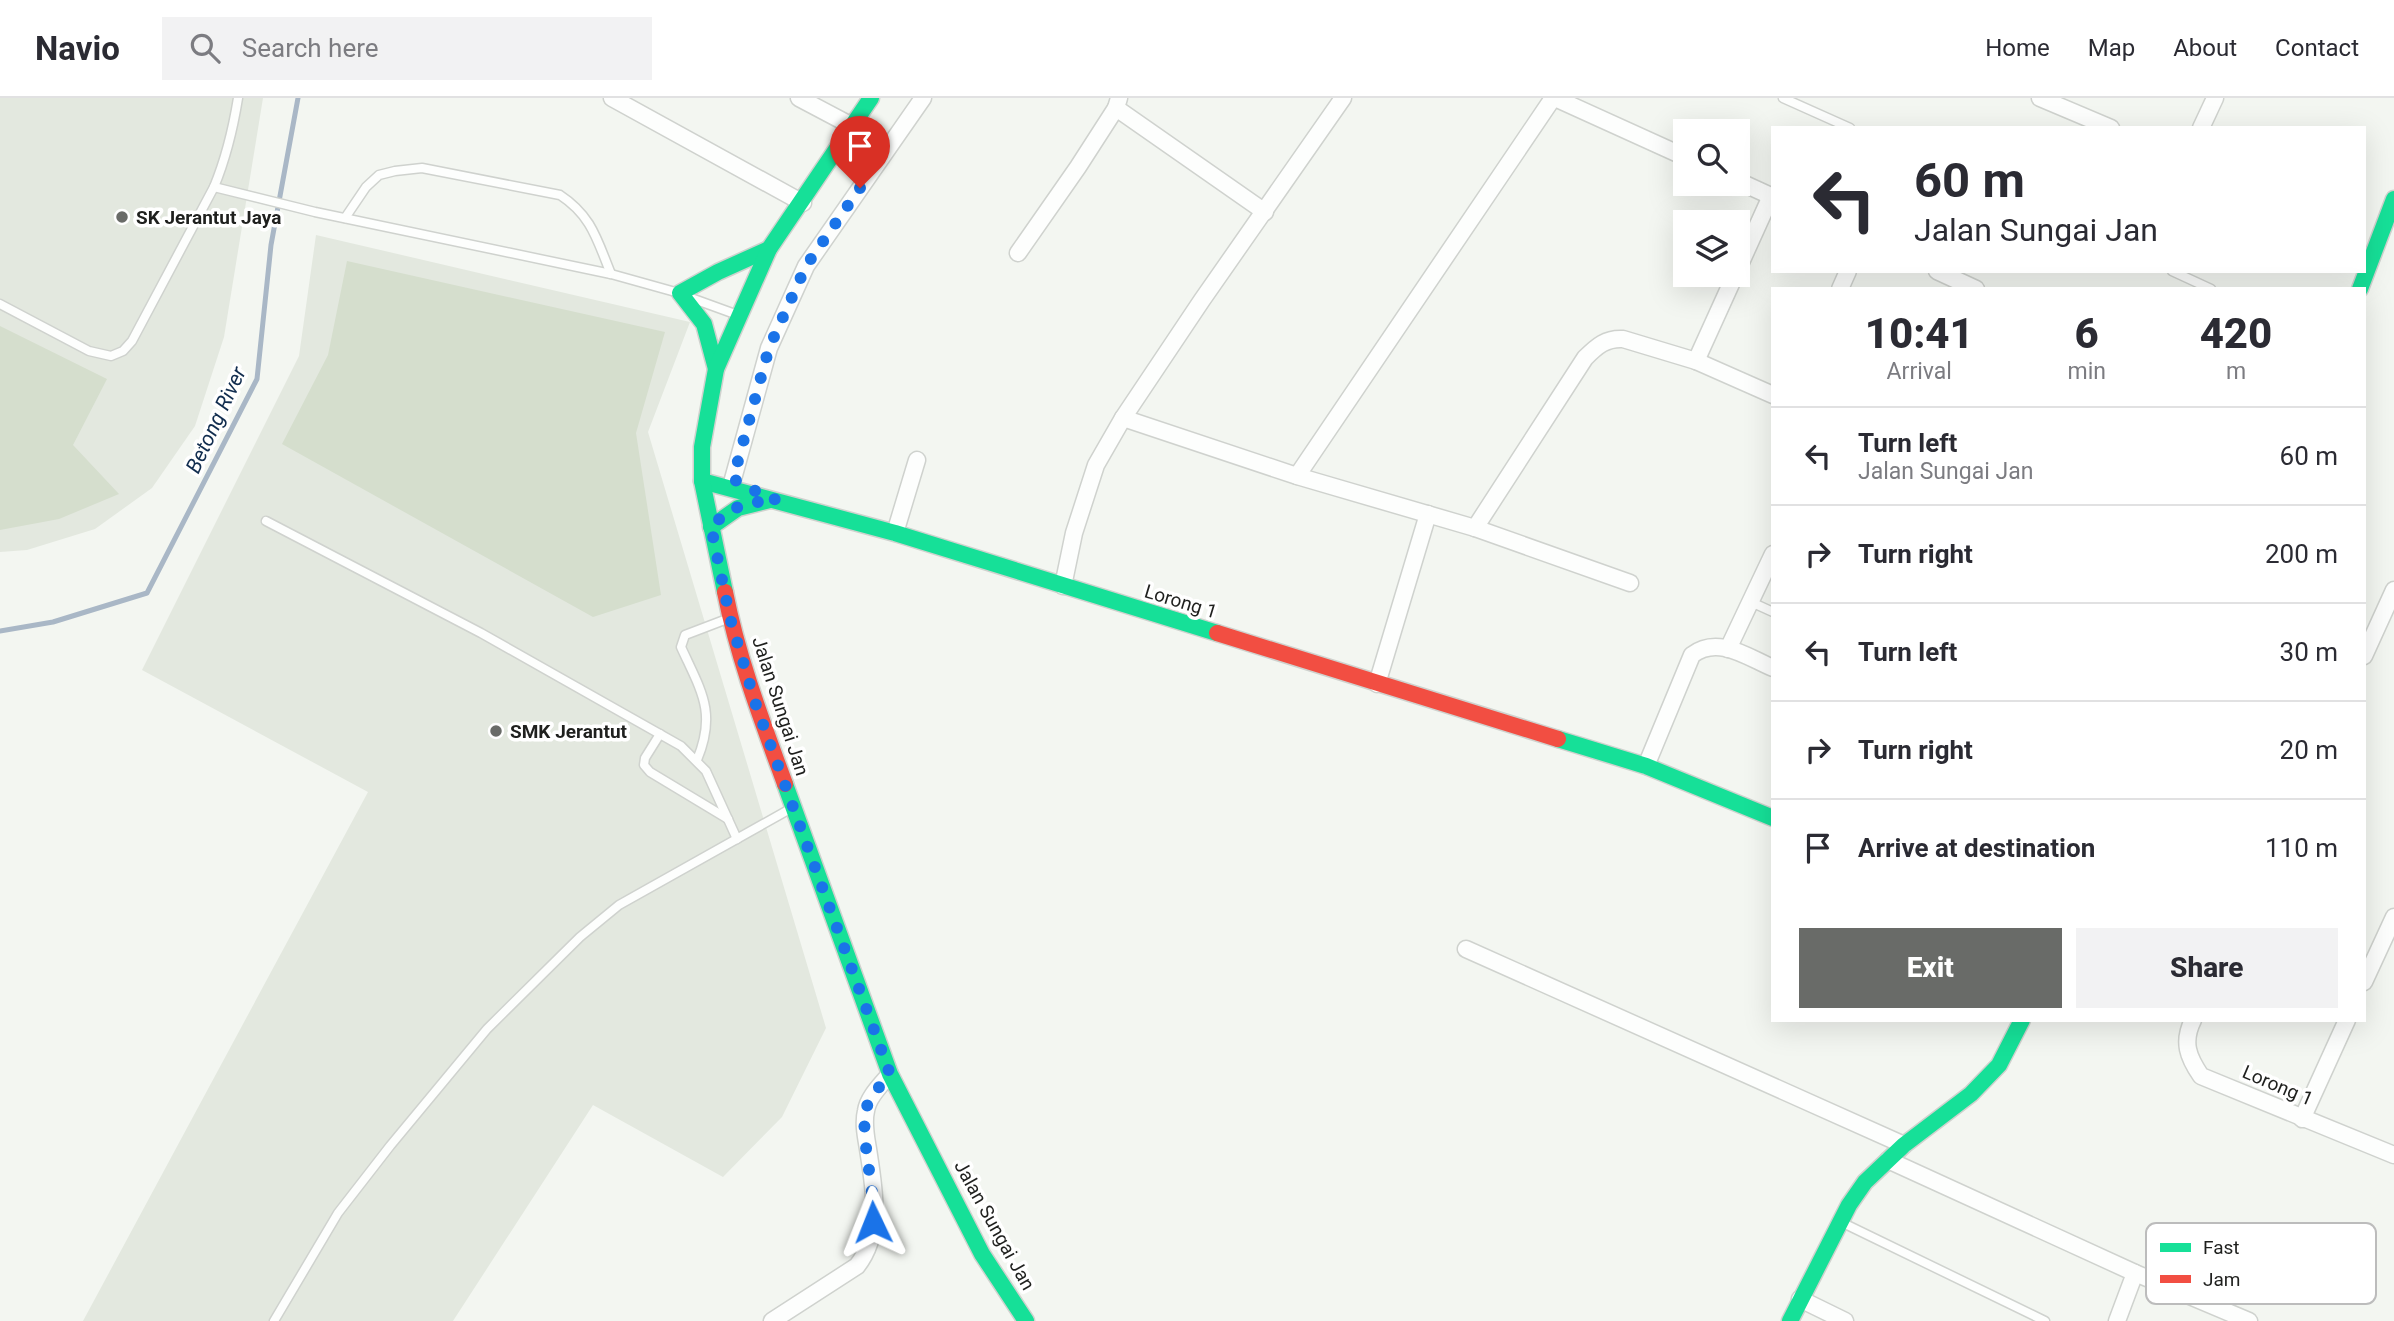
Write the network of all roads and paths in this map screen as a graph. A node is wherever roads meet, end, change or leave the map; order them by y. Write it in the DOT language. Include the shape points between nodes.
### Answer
graph roads {
  1 [pos="238,98"];
  2 [pos="612,98"];
  3 [pos="799,98"];
  4 [pos="871,98"];
  5 [pos="923,98"];
  6 [pos="1343,98"];
  7 [pos="1554,98"];
  8 [pos="1783,98"];
  9 [pos="2040,98"];
  10 [pos="2215,98"];
  11 [pos="1118,103"];
  12 [pos="852,126"];
  13 [pos="1846,126"];
  14 [pos="2106,126"];
  15 [pos="2202,126"];
  16 [pos="886,149"];
  17 [pos="1673,152"];
  18 [pos="1750,186"];
  19 [pos="214,187"];
  20 [pos="1771,196"];
  21 [pos="1771,198"];
  22 [pos="2394,199"];
  23 [pos="803,202"];
  24 [pos="1265,212"];
  25 [pos="345,218"];
  26 [pos="2372,238"];
  27 [pos="1750,243"];
  28 [pos="769,249"];
  29 [pos="1018,253"];
  30 [pos="2366,264"];
  31 [pos="1941,273"];
  32 [pos="2176,273"];
  33 [pos="611,274"];
  34 [pos="1730,287"];
  35 [pos="1972,287"];
  36 [pos="2207,287"];
  37 [pos="680,293"];
  38 [pos="0,304"];
  39 [pos="738,315"];
  40 [pos="1696,361"];
  41 [pos="716,369"];
  42 [pos="1771,394"];
  43 [pos="1123,418"];
  44 [pos="702,447"];
  45 [pos="917,460"];
  46 [pos="1297,476"];
  47 [pos="733,479"];
  48 [pos="702,481"];
  49 [pos="772,498"];
  50 [pos="1428,514"];
  51 [pos="266,521"];
  52 [pos="711,527"];
  53 [pos="1475,528"];
  54 [pos="895,533"];
  55 [pos="1771,558"];
  56 [pos="1630,583"];
  57 [pos="1063,586"];
  58 [pos="2394,590"];
  59 [pos="1751,602"];
  60 [pos="1771,611"];
  61 [pos="730,618"];
  62 [pos="1728,649"];
  63 [pos="2366,652"];
  64 [pos="1771,667"];
  65 [pos="1377,684"];
  66 [pos="660,734"];
  67 [pos="697,760"];
  68 [pos="1646,766"];
  69 [pos="792,807"];
  70 [pos="1771,817"];
  71 [pos="728,819"];
  72 [pos="737,839"];
  73 [pos="2394,917"];
  74 [pos="1466,949"];
  75 [pos="2366,978"];
  76 [pos="2021,1022"];
  77 [pos="2192,1022"];
  78 [pos="2346,1022"];
  79 [pos="890,1074"];
  80 [pos="2302,1119"];
  81 [pos="1905,1145"];
  82 [pos="2394,1155"];
  83 [pos="1888,1160"];
  84 [pos="1840,1222"];
  85 [pos="2135,1273"];
  86 [pos="2146,1278"];
  87 [pos="1800,1299"];
  88 [pos="2209,1304"];
  89 [pos="275,1321"];
  90 [pos="772,1321"];
  91 [pos="1026,1321"];
  92 [pos="1790,1321"];
  93 [pos="1845,1321"];
  94 [pos="2045,1321"];
  95 [pos="2117,1321"];
  96 [pos="2249,1321"];
  1 -- 19 [label="lane"];
  2 -- 23 [label="street"];
  3 -- 12 [label="street"];
  4 -- 12 [label="main road, Jalan Sungai Jan"];
  5 -- 16 [label="street"];
  6 -- 24 [label="street"];
  7 -- 17 [label="street"];
  7 -- 46 [label="street"];
  8 -- 13 [label="lane"];
  9 -- 14 [label="street"];
  10 -- 15 [label="street"];
  11 -- 24 [label="street"];
  11 -- 29 [label="street"];
  12 -- 16 [label="street"];
  12 -- 23 [label="main road, Jalan Sungai Jan"];
  16 -- 47 [label="street" via="806,266 769,348"];
  18 -- 20 [label="street"];
  19 -- 25 [label="lane"];
  19 -- 38 [label="lane" via="123,351 111,356 89,351"];
  21 -- 27 [label="street"];
  22 -- 26 [label="main road"];
  23 -- 28 [label="main road, Jalan Sungai Jan"];
  24 -- 43 [label="street"];
  25 -- 33 [label="lane"];
  25 -- 33 [label="lane" via="366,187 379,175 395,171 422,168 547,193 566,200 588,219"];
  26 -- 30 [label="main road"];
  28 -- 37 [label="main road"];
  28 -- 39 [label="main road, Jalan Sungai Jan"];
  31 -- 35 [label="street"];
  32 -- 36 [label="lane"];
  33 -- 37 [label="lane"];
  34 -- 40 [label="street"];
  37 -- 39 [label="lane"];
  37 -- 41 [label="main road" via="704,324"];
  39 -- 41 [label="main road, Jalan Sungai Jan"];
  40 -- 42 [label="street"];
  40 -- 53 [label="street" via="1623,339 1598,345 1585,358"];
  41 -- 44 [label="main road, Jalan Sungai Jan"];
  43 -- 46 [label="street"];
  43 -- 57 [label="street" via="1096,465"];
  44 -- 47 [label="main road"];
  44 -- 48 [label="main road, Jalan Sungai Jan"];
  45 -- 54 [label="street"];
  46 -- 50 [label="street"];
  47 -- 49 [label="main road"];
  48 -- 49 [label="main road, Lorong 1"];
  48 -- 52 [label="main road, Jalan Sungai Jan"];
  49 -- 52 [label="main road" via="733,509"];
  49 -- 54 [label="main road, Lorong 1"];
  50 -- 53 [label="street"];
  50 -- 65 [label="street"];
  51 -- 66 [label="lane"];
  52 -- 61 [label="main road, Jalan Sungai Jan"];
  53 -- 56 [label="street"];
  54 -- 57 [label="main road, Lorong 1"];
  55 -- 59 [label="street"];
  57 -- 65 [label="main road, Lorong 1"];
  58 -- 63 [label="street"];
  59 -- 60 [label="lane"];
  59 -- 62 [label="street"];
  61 -- 67 [label="lane" via="682,640 703,695 707,721"];
  61 -- 69 [label="main road, Jalan Sungai Jan"];
  62 -- 64 [label="street"];
  62 -- 68 [label="street" via="1708,646 1692,655"];
  65 -- 68 [label="main road, Lorong 1"];
  66 -- 67 [label="lane"];
  66 -- 71 [label="lane" via="644,765"];
  67 -- 71 [label="lane"];
  68 -- 70 [label="main road, Lorong 1"];
  69 -- 72 [label="lane"];
  69 -- 79 [label="main road, Jalan Sungai Jan"];
  71 -- 72 [label="lane"];
  72 -- 89 [label="lane" via="619,905 487,1029 338,1213"];
  73 -- 75 [label="street"];
  74 -- 81 [label="street"];
  76 -- 81 [label="main road" via="1999,1065 1971,1094"];
  77 -- 80 [label="street, Lorong 1" via="2186,1045 2201,1076"];
  78 -- 80 [label="street"];
  79 -- 90 [label="street" via="866,1110 874,1207 866,1254 857,1266"];
  79 -- 91 [label="main road, Jalan Sungai Jan" via="982,1254"];
  80 -- 82 [label="street, Lorong 1"];
  81 -- 83 [label="main road"];
  83 -- 84 [label="main road" via="1865,1182"];
  83 -- 85 [label="street"];
  84 -- 87 [label="main road"];
  84 -- 94 [label="lane"];
  85 -- 86 [label="street"];
  85 -- 95 [label="street"];
  87 -- 92 [label="main road"];
  87 -- 93 [label="street"];
  88 -- 96 [label="street"];
}
